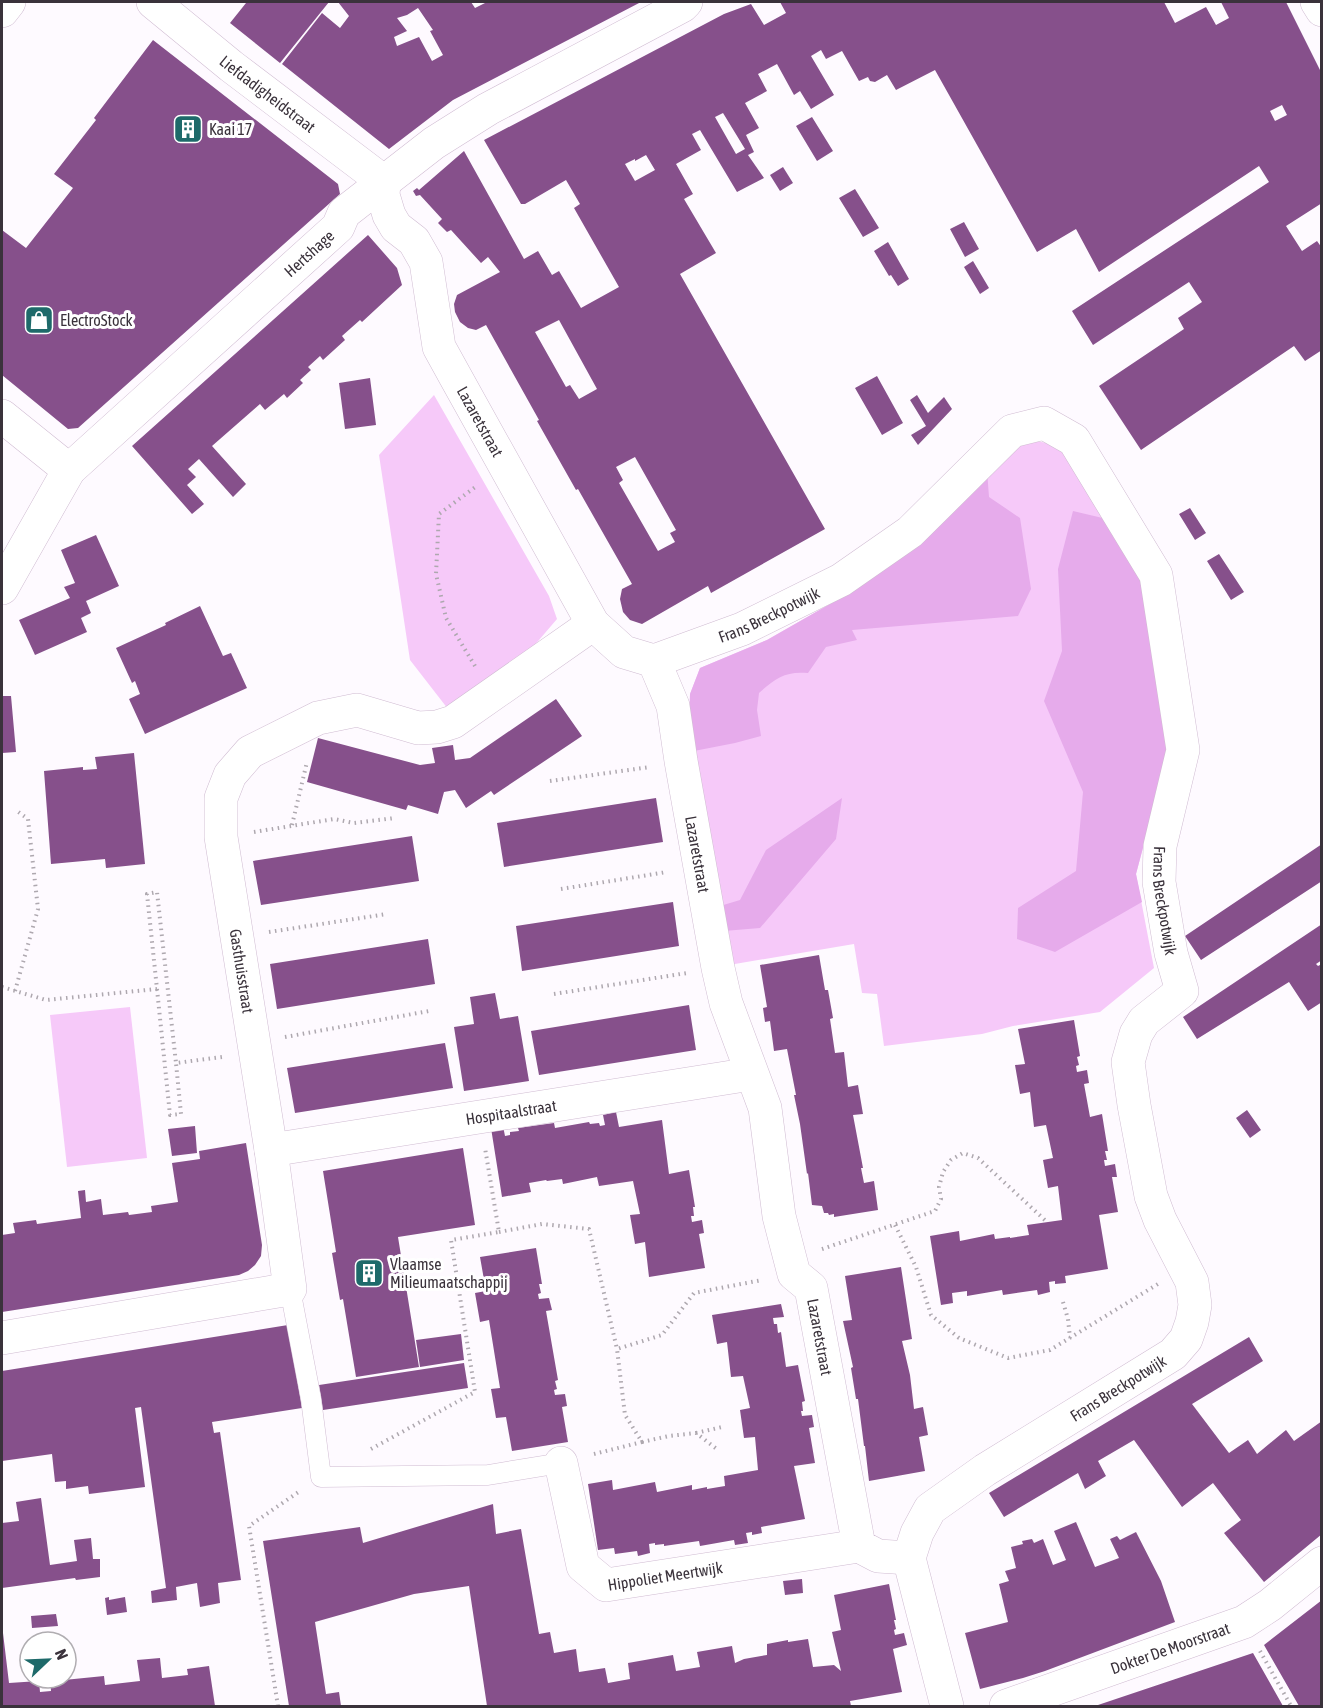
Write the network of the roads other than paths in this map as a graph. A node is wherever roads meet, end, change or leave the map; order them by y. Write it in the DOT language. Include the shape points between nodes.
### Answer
graph roads {
  1 [pos="9,2"];
  2 [pos="153,2"];
  3 [pos="686,2"];
  4 [pos="1317,2"];
  5 [pos="1322,10"];
  6 [pos="2,11"];
  7 [pos="384,182"];
  8 [pos="2,416"];
  9 [pos="69,470"];
  10 [pos="2,588"];
  11 [pos="593,624"];
  12 [pos="654,661"];
  13 [pos="751,1074"];
  14 [pos="271,1150"];
  15 [pos="290,1289"];
  16 [pos="2,1338"];
  17 [pos="561,1463"];
  18 [pos="859,1546"];
  19 [pos="909,1558"];
  20 [pos="1322,1563"];
  21 [pos="947,1707"];
  22 [pos="1006,1707"];
  1 -- 6 [label="street"];
  2 -- 7 [label="street, Liefdadigheidstraat"];
  3 -- 7 [label="street, Hertshage" via="488,109 434,143"];
  4 -- 5 [label="street"];
  7 -- 9 [label="street, Hertshage" via="344,213 338,227"];
  7 -- 11 [label="street, Lazaretstraat" via="389,215 396,227 414,241 426,262 439,347"];
  8 -- 9 [label="street"];
  9 -- 10 [label="street, Hertshage"];
  11 -- 12 [label="street, Lazaretstraat" via="624,652"];
  11 -- 14 [label="street, Gasthuisstraat" via="453,722 418,728 357,710 318,718 250,752 230,775 221,798 221,837"];
  12 -- 13 [label="street, Lazaretstraat" via="673,706 717,968"];
  12 -- 19 [label="street, Frans Breckpotwijk" via="742,629 841,580 910,532 1012,431 1044,423 1074,440 1156,575 1184,750 1160,846 1159,882 1182,991 1144,1021 1128,1062 1151,1196 1192,1282 1192,1322 1186,1339 1173,1354 985,1470 930,1509"];
  13 -- 14 [label="street, Hospitaalstraat"];
  13 -- 18 [label="street, Lazaretstraat" via="765,1107 779,1216 794,1274 811,1288"];
  14 -- 15 [label="street, Gasthuisstraat"];
  15 -- 16 [label="street"];
  15 -- 17 [label="lane" via="321,1477 488,1475"];
  17 -- 18 [label="street, Hippoliet Meertwijk" via="582,1566 606,1585"];
  18 -- 19 [label="street" via="878,1556"];
  19 -- 21 [label="street"];
  20 -- 22 [label="street, Dokter De Moorstraat" via="1244,1622"];
}
